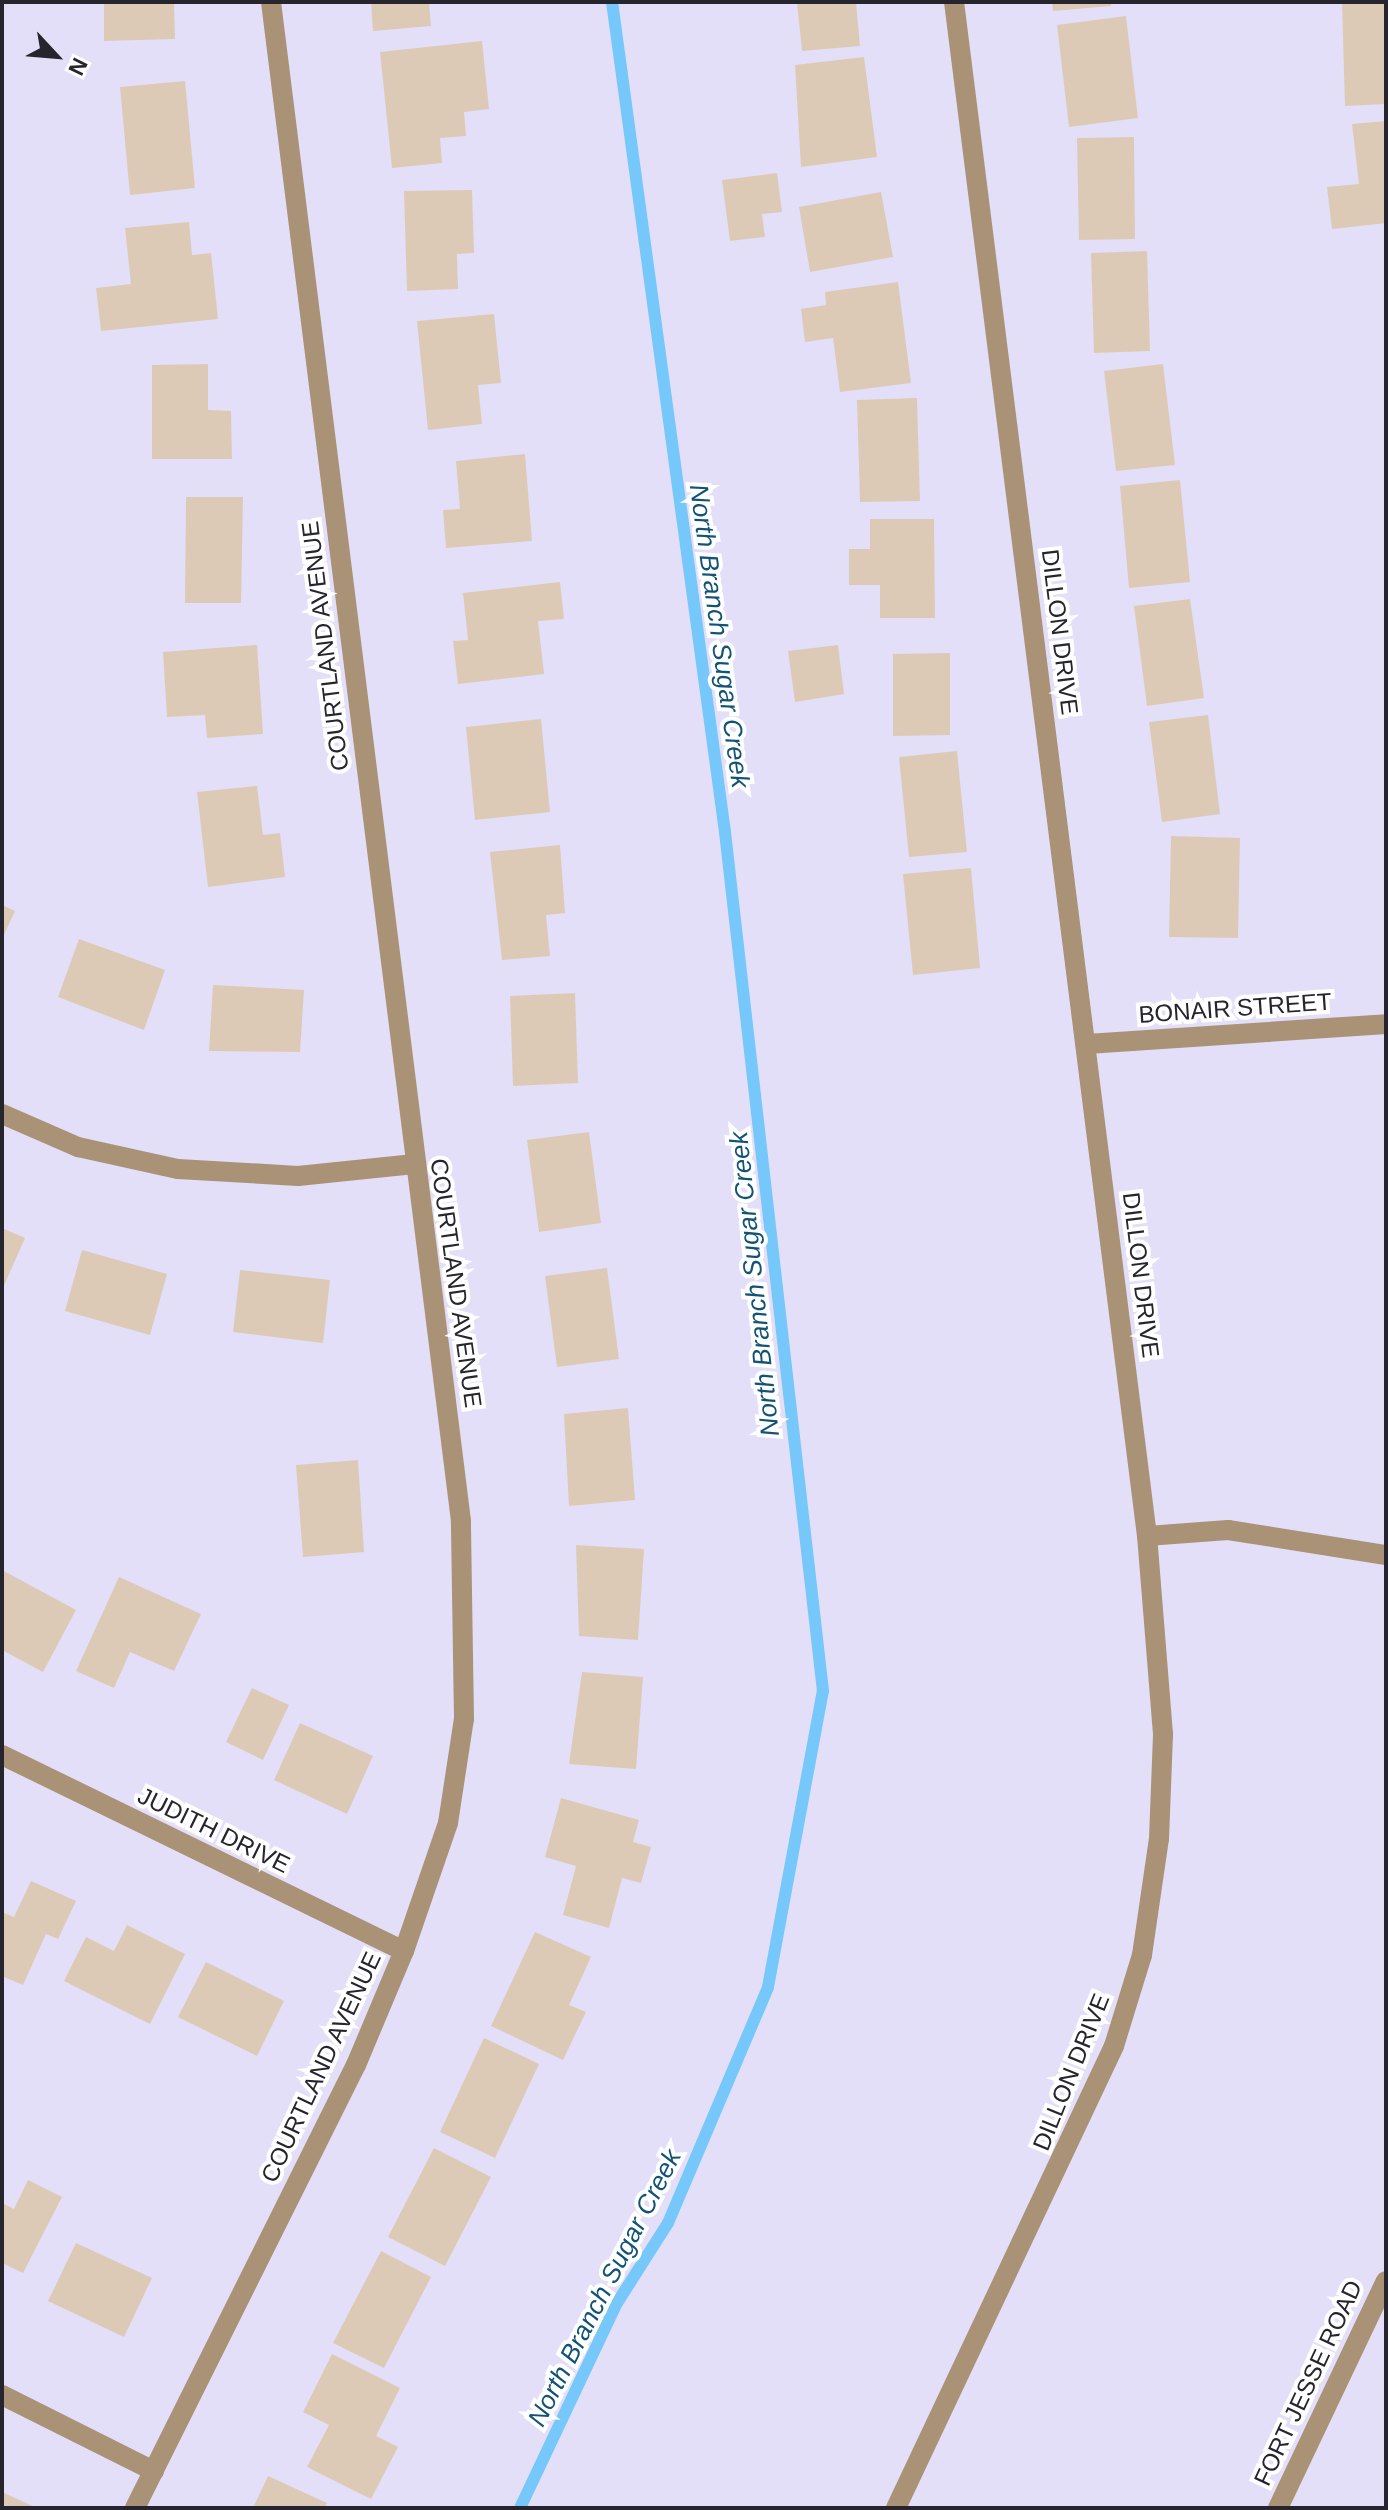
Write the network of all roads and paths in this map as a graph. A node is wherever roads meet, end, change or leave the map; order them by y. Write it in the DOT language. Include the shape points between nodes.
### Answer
graph roads {
  1 [pos="271,2"];
  2 [pos="954,2"];
  3 [pos="1386,1024"];
  4 [pos="1087,1044"];
  5 [pos="2,1114"];
  6 [pos="414,1164"];
  7 [pos="1147,1536"];
  8 [pos="1386,1555"];
  9 [pos="2,1755"];
  10 [pos="404,1951"];
  11 [pos="1386,2281"];
  12 [pos="2,2395"];
  13 [pos="154,2471"];
  14 [pos="135,2508"];
  15 [pos="896,2508"];
  16 [pos="1278,2508"];
  1 -- 6 [label="street, COURTLAND AVENUE"];
  2 -- 4 [label="street, DILLON DRIVE"];
  3 -- 4 [label="street, BONAIR STREET"];
  4 -- 7 [label="street, DILLON DRIVE"];
  5 -- 6 [label="street" via="78,1147 178,1169 298,1176"];
  6 -- 10 [label="street, COURTLAND AVENUE" via="461,1521 468,1633 448,1823"];
  7 -- 8 [label="street" via="1228,1530"];
  7 -- 15 [label="street, DILLON DRIVE" via="1163,1734 1159,1839 1142,1955 1080,2128"];
  9 -- 10 [label="street, JUDITH DRIVE"];
  10 -- 13 [label="street, COURTLAND AVENUE" via="356,2065"];
  11 -- 16 [label="street, FORT JESSE ROAD"];
  12 -- 13 [label="street"];
  13 -- 14 [label="street, COURTLAND AVENUE"];
}
